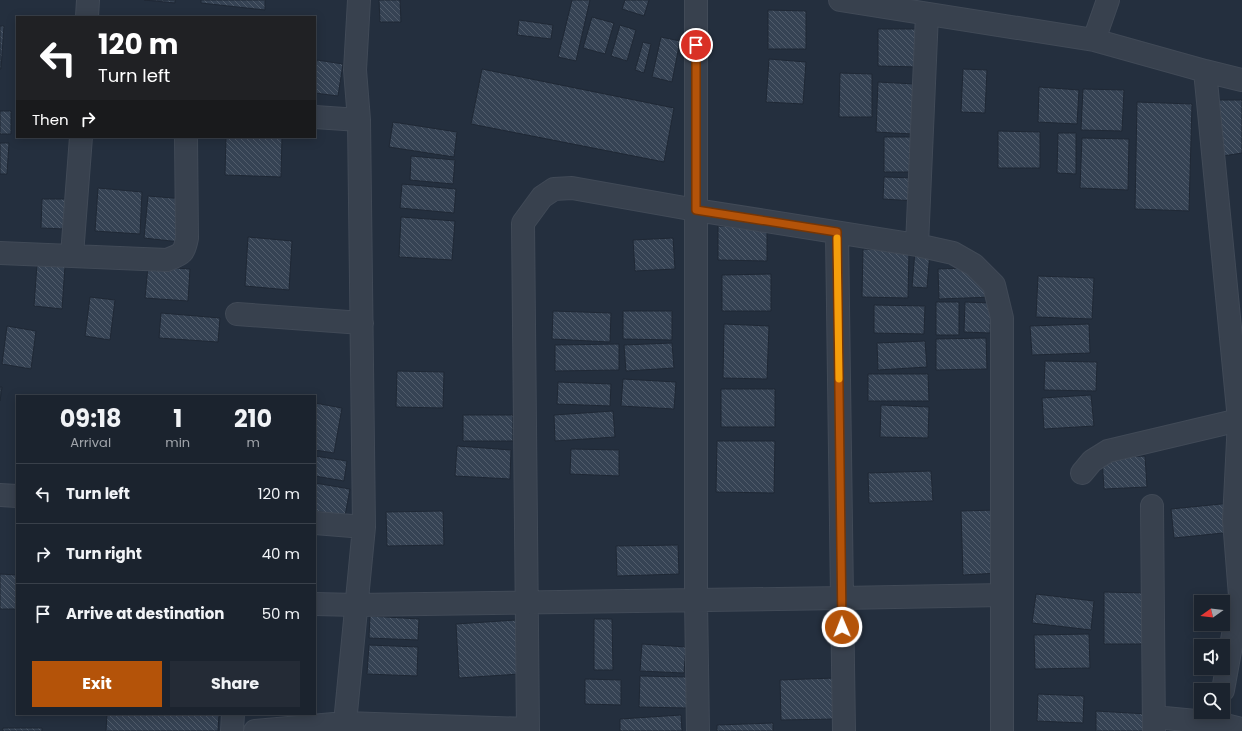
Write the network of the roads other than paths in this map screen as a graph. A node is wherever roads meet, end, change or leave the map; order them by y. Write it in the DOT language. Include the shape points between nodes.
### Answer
graph roads {
  1 [pos="88,0"];
  2 [pos="359,0"];
  3 [pos="696,0"];
  4 [pos="840,0"];
  5 [pos="1108,0"];
  6 [pos="927,14"];
  7 [pos="87,16"];
  8 [pos="1094,40"];
  9 [pos="1205,71"];
  10 [pos="1242,80"];
  11 [pos="316,117"];
  12 [pos="359,120"];
  13 [pos="81,138"];
  14 [pos="186,138"];
  15 [pos="696,210"];
  16 [pos="837,232"];
  17 [pos="917,245"];
  18 [pos="0,253"];
  19 [pos="72,255"];
  20 [pos="237,314"];
  21 [pos="362,323"];
  22 [pos="1239,420"];
  23 [pos="1082,473"];
  24 [pos="0,495"];
  25 [pos="16,496"];
  26 [pos="1152,506"];
  27 [pos="316,523"];
  28 [pos="364,527"];
  29 [pos="1002,595"];
  30 [pos="842,598"];
  31 [pos="696,600"];
  32 [pos="527,602"];
  33 [pos="316,604"];
  34 [pos="357,605"];
  35 [pos="1224,683"];
  36 [pos="233,715"];
  37 [pos="1207,719"];
  38 [pos="1220,719"];
  39 [pos="345,723"];
  40 [pos="1154,724"];
  41 [pos="1242,729"];
  42 [pos="528,730"];
  43 [pos="232,731"];
  44 [pos="255,731"];
  45 [pos="698,731"];
  46 [pos="844,731"];
  47 [pos="1002,731"];
  1 -- 7 [label="street"];
  2 -- 12 [label="street" via="355,70"];
  3 -- 15 [label="street"];
  4 -- 6 [label="street"];
  5 -- 8 [label="street"];
  6 -- 8 [label="street"];
  6 -- 17 [label="street"];
  8 -- 9 [label="street"];
  9 -- 10 [label="street"];
  9 -- 22 [label="street"];
  11 -- 12 [label="street"];
  12 -- 21 [label="street"];
  13 -- 19 [label="street"];
  14 -- 19 [label="street" via="185,249 167,260"];
  15 -- 16 [label="street"];
  15 -- 31 [label="street"];
  15 -- 32 [label="street" via="572,188 554,189 542,197 523,223"];
  16 -- 17 [label="street"];
  16 -- 30 [label="street"];
  17 -- 29 [label="street" via="953,253 974,265 994,286 1002,318"];
  18 -- 19 [label="street"];
  20 -- 21 [label="street"];
  21 -- 28 [label="street"];
  22 -- 23 [label="street" via="1108,452 1092,461"];
  22 -- 35 [label="street" via="1234,520 1240,596"];
  24 -- 25 [label="street"];
  26 -- 40 [label="street"];
  27 -- 28 [label="street"];
  28 -- 34 [label="street"];
  29 -- 30 [label="street"];
  29 -- 47 [label="street"];
  30 -- 31 [label="street"];
  30 -- 46 [label="street"];
  31 -- 32 [label="street"];
  31 -- 45 [label="street"];
  32 -- 34 [label="street"];
  32 -- 42 [label="street"];
  33 -- 34 [label="street"];
  34 -- 39 [label="street"];
  36 -- 43 [label="street"];
  37 -- 40 [label="street"];
  38 -- 41 [label="street"];
  39 -- 42 [label="street"];
  39 -- 44 [label="street"];
}
